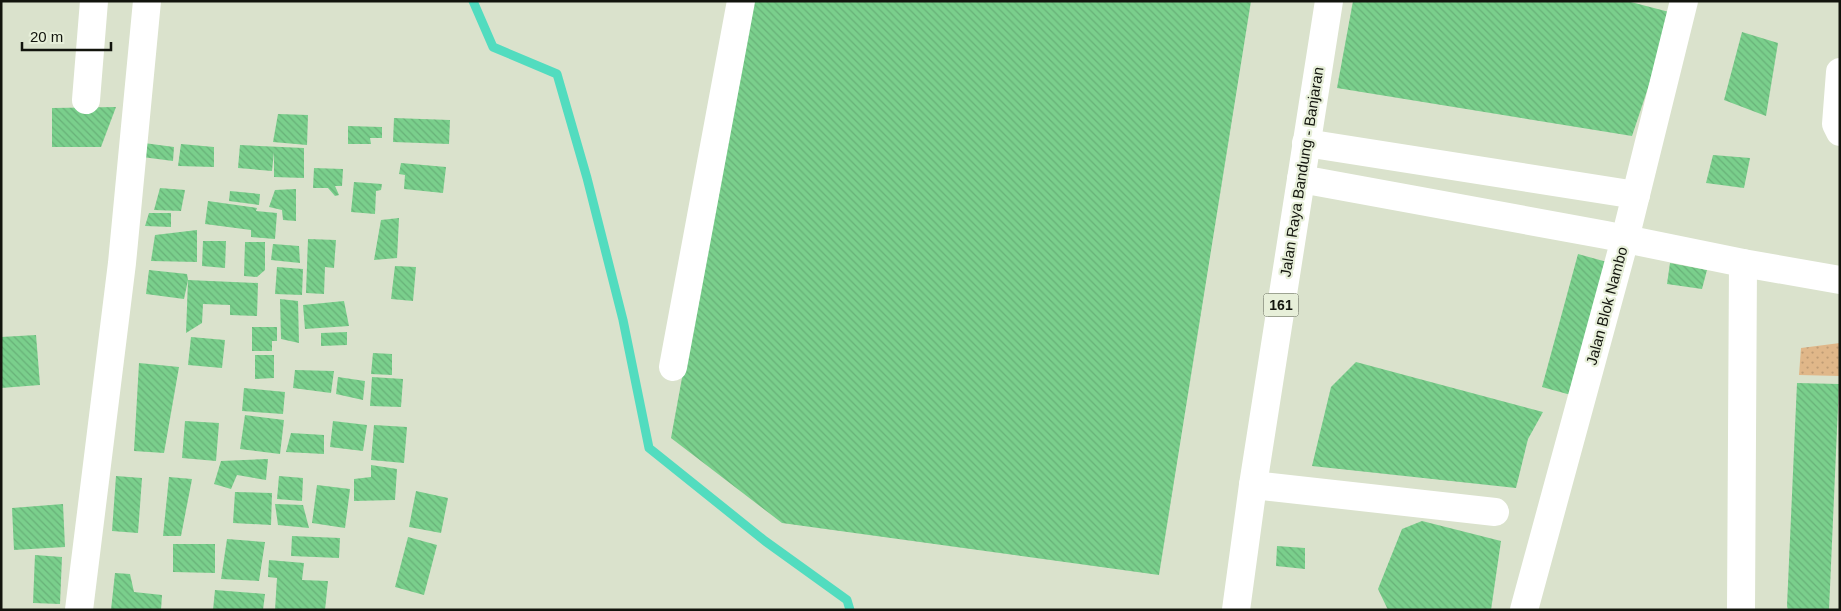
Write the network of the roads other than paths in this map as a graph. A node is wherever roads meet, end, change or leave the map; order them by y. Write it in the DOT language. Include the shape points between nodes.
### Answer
graph roads {
  1 [pos="94,1"];
  2 [pos="147,1"];
  3 [pos="741,1"];
  4 [pos="1329,1"];
  5 [pos="1684,1"];
  6 [pos="1840,72"];
  7 [pos="86,100"];
  8 [pos="1840,132"];
  9 [pos="1306,143"];
  10 [pos="1301,179"];
  11 [pos="1636,195"];
  12 [pos="1625,239"];
  13 [pos="1743,263"];
  14 [pos="1840,280"];
  15 [pos="673,367"];
  16 [pos="1253,485"];
  17 [pos="1495,512"];
  18 [pos="79,610"];
  19 [pos="1236,610"];
  20 [pos="1524,610"];
  21 [pos="1741,610"];
  1 -- 7 [label="street"];
  2 -- 18 [label="street" via="122,263"];
  3 -- 15 [label="street"];
  4 -- 9 [label="street, Jalan Raya Bandung - Banjaran / 161"];
  5 -- 11 [label="street, Jalan Blok Nambo"];
  6 -- 8 [label="street" via="1836,124"];
  9 -- 10 [label="street, Jalan Raya Bandung - Banjaran / 161"];
  9 -- 11 [label="street"];
  10 -- 12 [label="street"];
  10 -- 16 [label="street, Jalan Raya Bandung - Banjaran / 161"];
  11 -- 12 [label="street, Jalan Blok Nambo"];
  12 -- 13 [label="street"];
  12 -- 20 [label="street, Jalan Blok Nambo"];
  13 -- 14 [label="street"];
  13 -- 21 [label="street"];
  16 -- 17 [label="street"];
  16 -- 19 [label="street, Jalan Raya Bandung - Banjaran / 161"];
}
